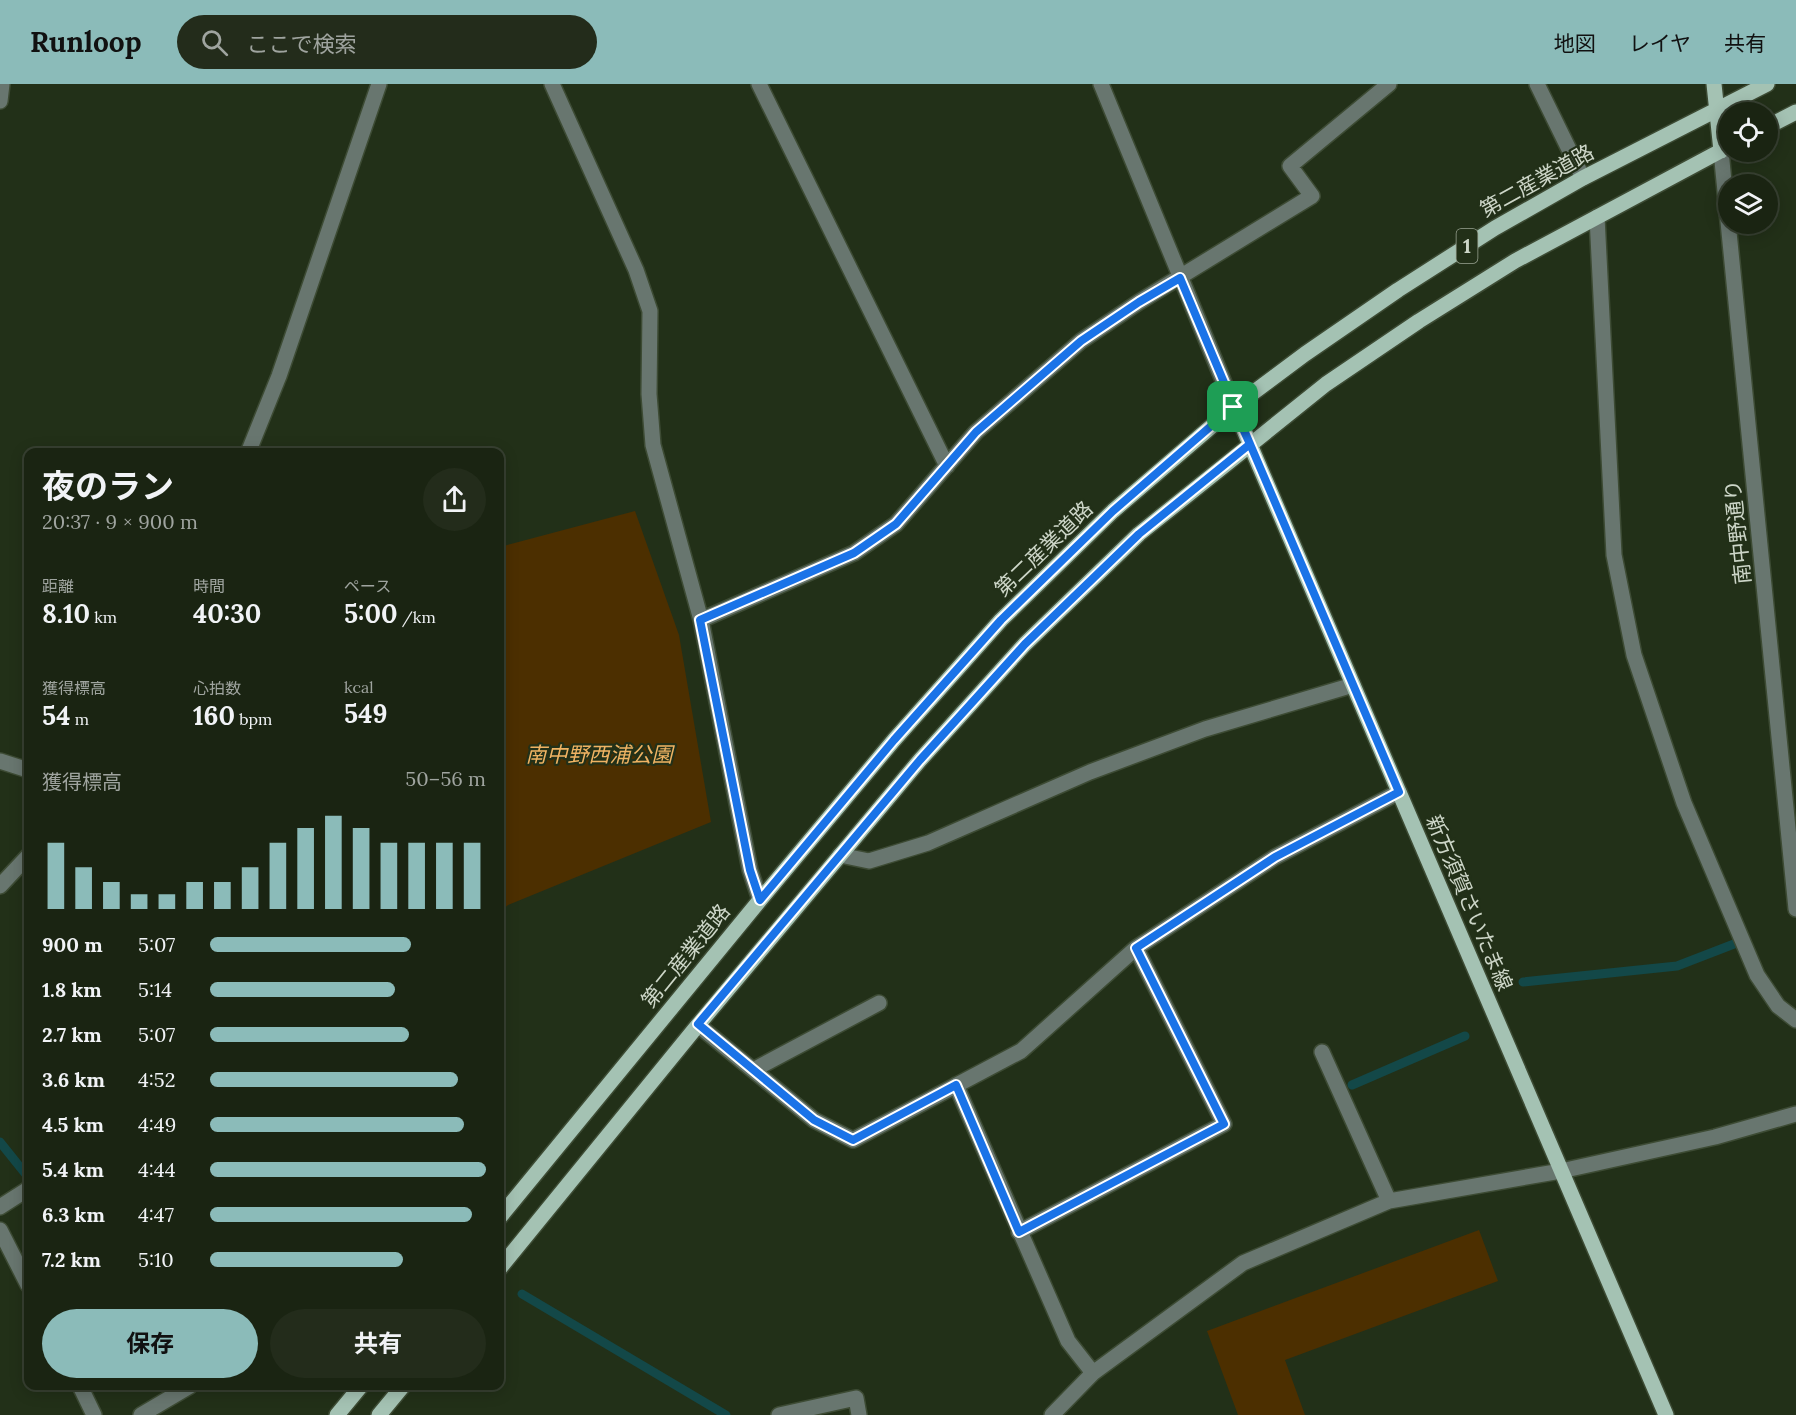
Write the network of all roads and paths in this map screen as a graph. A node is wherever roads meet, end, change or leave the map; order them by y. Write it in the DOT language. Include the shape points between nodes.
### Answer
graph roads {
  1 [pos="2,84"];
  2 [pos="379,84"];
  3 [pos="552,84"];
  4 [pos="759,84"];
  5 [pos="1101,84"];
  6 [pos="1389,84"];
  7 [pos="1537,84"];
  8 [pos="1713,84"];
  9 [pos="1767,84"];
  10 [pos="0,101"];
  11 [pos="1716,110"];
  12 [pos="1796,112"];
  13 [pos="1718,120"];
  14 [pos="1778,121"];
  15 [pos="1718,152"];
  16 [pos="1725,162"];
  17 [pos="1583,178"];
  18 [pos="1597,217"];
  19 [pos="1180,278"];
  20 [pos="1233,407"];
  21 [pos="1250,444"];
  22 [pos="250,448"];
  23 [pos="947,466"];
  24 [pos="700,620"];
  25 [pos="1353,685"];
  26 [pos="0,761"];
  27 [pos="1789,768"];
  28 [pos="24,769"];
  29 [pos="1399,792"];
  30 [pos="840,855"];
  31 [pos="24,860"];
  32 [pos="0,885"];
  33 [pos="760,900"];
  34 [pos="1796,909"];
  35 [pos="1136,948"];
  36 [pos="879,1003"];
  37 [pos="1796,1020"];
  38 [pos="698,1024"];
  39 [pos="1322,1053"];
  40 [pos="753,1070"];
  41 [pos="956,1085"];
  42 [pos="1796,1114"];
  43 [pos="1561,1171"];
  44 [pos="24,1192"];
  45 [pos="1389,1201"];
  46 [pos="0,1207"];
  47 [pos="504,1212"];
  48 [pos="0,1230"];
  49 [pos="1019,1232"];
  50 [pos="504,1263"];
  51 [pos="24,1277"];
  52 [pos="1093,1373"];
  53 [pos="82,1390"];
  54 [pos="183,1390"];
  55 [pos="358,1390"];
  56 [pos="400,1390"];
  57 [pos="94,1415"];
  58 [pos="141,1415"];
  59 [pos="337,1415"];
  60 [pos="379,1415"];
  61 [pos="779,1415"];
  62 [pos="859,1415"];
  63 [pos="1052,1415"];
  64 [pos="1666,1415"];
  1 -- 10 [label="street"];
  2 -- 22 [label="street" via="279,376"];
  3 -- 24 [label="street" via="636,270 650,311 653,445"];
  4 -- 23 [label="street"];
  5 -- 19 [label="street"];
  6 -- 19 [label="street" via="1290,166 1312,196"];
  7 -- 17 [label="street"];
  8 -- 11 [label="main road"];
  9 -- 11 [label="main road, 第二産業道路 / 1"];
  11 -- 13 [label="main road"];
  11 -- 17 [label="main road, 第二産業道路 / 1"];
  12 -- 14 [label="main road"];
  15 -- 18 [label="main road, 1"];
  16 -- 27 [label="street, 南中野通り"];
  17 -- 20 [label="main road, 第二産業道路 / 1" via="1398,290"];
  18 -- 21 [label="main road, 1" via="1515,261 1419,321 1326,384"];
  18 -- 37 [label="street" via="1614,555 1634,655 1684,803 1757,975 1778,1006"];
  19 -- 20 [label="street"];
  19 -- 23 [label="street" via="1081,341 976,432"];
  20 -- 21 [label="main road, 新方須賀さいたま線"];
  20 -- 33 [label="main road, 第二産業道路 / 1" via="1113,511 1001,620"];
  21 -- 25 [label="main road, 新方須賀さいたま線"];
  21 -- 30 [label="main road, 1" via="1139,534 1025,644"];
  23 -- 24 [label="street" via="896,524 854,553"];
  24 -- 33 [label="street" via="750,870"];
  25 -- 29 [label="main road, 新方須賀さいたま線"];
  25 -- 30 [label="street" via="1173,740 928,843 869,861"];
  26 -- 28 [label="street"];
  27 -- 34 [label="street, 南中野通り"];
  29 -- 35 [label="street" via="1275,857"];
  29 -- 43 [label="main road, 新方須賀さいたま線"];
  30 -- 38 [label="main road, 1"];
  31 -- 32 [label="street"];
  33 -- 47 [label="main road, 第二産業道路 / 1"];
  35 -- 41 [label="street" via="1021,1051"];
  35 -- 49 [label="street" via="1224,1124"];
  36 -- 40 [label="street"];
  38 -- 40 [label="street"];
  38 -- 50 [label="main road, 1"];
  39 -- 45 [label="street"];
  40 -- 41 [label="street" via="814,1120 853,1140"];
  41 -- 49 [label="street"];
  42 -- 43 [label="street" via="1715,1137"];
  43 -- 45 [label="street"];
  43 -- 64 [label="main road, 新方須賀さいたま線"];
  44 -- 46 [label="street"];
  45 -- 52 [label="street" via="1243,1263"];
  48 -- 51 [label="street"];
  49 -- 52 [label="street" via="1068,1341"];
  52 -- 63 [label="street"];
  53 -- 57 [label="street"];
  54 -- 58 [label="street"];
  55 -- 59 [label="main road"];
  56 -- 60 [label="main road"];
  61 -- 62 [label="street" via="856,1398"];
}
